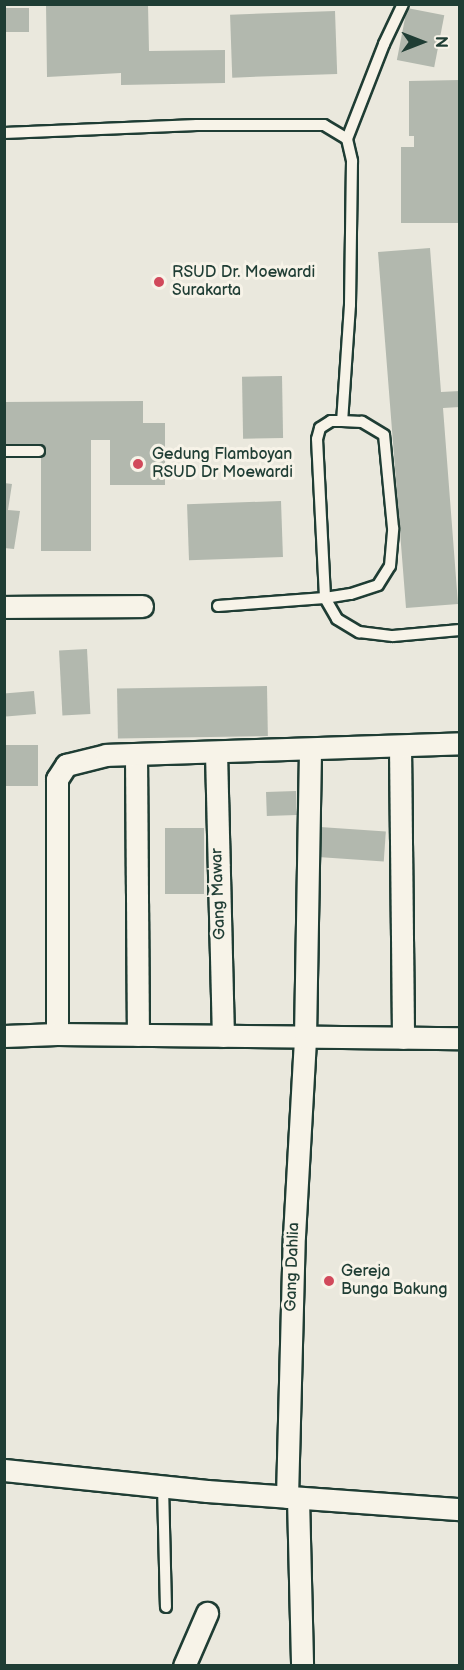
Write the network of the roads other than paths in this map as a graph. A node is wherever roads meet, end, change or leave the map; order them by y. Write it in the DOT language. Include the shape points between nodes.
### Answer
graph roads {
  1 [pos="403,4"];
  2 [pos="4,133"];
  3 [pos="347,139"];
  4 [pos="342,421"];
  5 [pos="4,451"];
  6 [pos="39,451"];
  7 [pos="325,598"];
  8 [pos="142,606"];
  9 [pos="218,606"];
  10 [pos="4,607"];
  11 [pos="459,630"];
  12 [pos="459,743"];
  13 [pos="400,746"];
  14 [pos="310,749"];
  15 [pos="216,752"];
  16 [pos="136,754"];
  17 [pos="57,1034"];
  18 [pos="138,1035"];
  19 [pos="4,1036"];
  20 [pos="223,1036"];
  21 [pos="305,1037"];
  22 [pos="403,1038"];
  23 [pos="459,1038"];
  24 [pos="4,1470"];
  25 [pos="163,1486"];
  26 [pos="292,1497"];
  27 [pos="459,1511"];
  28 [pos="166,1607"];
  29 [pos="207,1613"];
  30 [pos="184,1665"];
  31 [pos="302,1665"];
  1 -- 3 [label="lane"];
  2 -- 3 [label="lane" via="197,125 324,125"];
  3 -- 4 [label="lane" via="352,162 350,305"];
  4 -- 7 [label="lane" via="331,421 320,428 316,439"];
  4 -- 7 [label="lane" via="362,422 384,435 393,528 390,566 378,585"];
  5 -- 6 [label="lane"];
  7 -- 9 [label="lane"];
  7 -- 11 [label="lane" via="337,619 359,632 393,636"];
  8 -- 10 [label="street"];
  12 -- 13 [label="street"];
  13 -- 14 [label="street"];
  13 -- 22 [label="street"];
  14 -- 15 [label="street"];
  14 -- 21 [label="street, Gang Dahlia"];
  15 -- 16 [label="street"];
  15 -- 20 [label="street, Gang Mawar"];
  16 -- 17 [label="street" via="81,760 66,765 57,778"];
  16 -- 18 [label="street"];
  17 -- 18 [label="street"];
  17 -- 19 [label="street"];
  18 -- 20 [label="street"];
  20 -- 21 [label="street"];
  21 -- 22 [label="street"];
  21 -- 26 [label="street, Gang Dahlia" via="294,1236"];
  22 -- 23 [label="street"];
  24 -- 25 [label="street"];
  25 -- 26 [label="street"];
  25 -- 28 [label="lane"];
  26 -- 27 [label="street"];
  26 -- 31 [label="street, Gang Dahlia"];
  29 -- 30 [label="street"];
}
